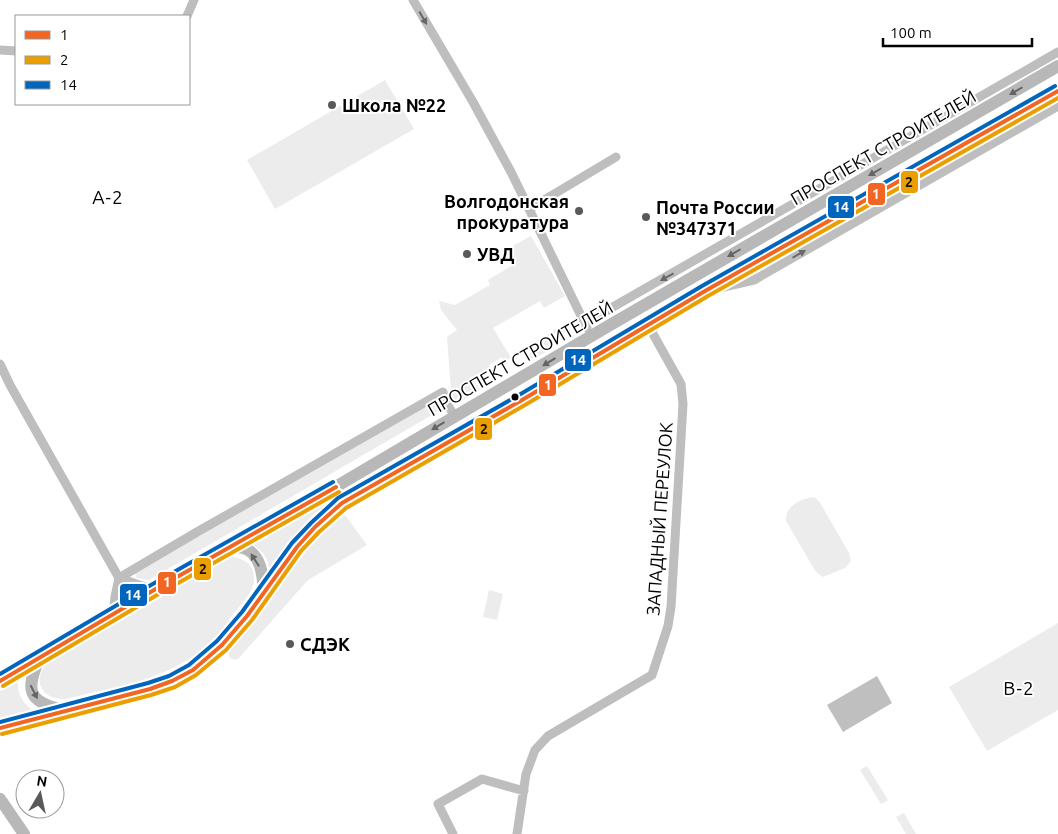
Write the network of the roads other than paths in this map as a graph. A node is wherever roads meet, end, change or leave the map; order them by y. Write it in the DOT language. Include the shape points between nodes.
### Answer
graph roads {
  1 [pos="194,0"];
  2 [pos="412,0"];
  3 [pos="187,15"];
  4 [pos="0,50"];
  5 [pos="15,51"];
  6 [pos="1058,52"];
  7 [pos="1058,66"];
  8 [pos="1058,91"];
  9 [pos="1058,106"];
  10 [pos="616,157"];
  11 [pos="529,209"];
  12 [pos="705,291"];
  13 [pos="585,323"];
  14 [pos="648,326"];
  15 [pos="591,337"];
  16 [pos="0,364"];
  17 [pos="455,416"];
  18 [pos="226,548"];
  19 [pos="119,578"];
  20 [pos="154,590"];
  21 [pos="264,593"];
  22 [pos="113,614"];
  23 [pos="40,657"];
  24 [pos="0,681"];
  25 [pos="64,711"];
  26 [pos="0,728"];
  27 [pos="524,791"];
  28 [pos="0,800"];
  29 [pos="24,834"];
  30 [pos="453,834"];
  31 [pos="517,834"];
  1 -- 3 [label="street"];
  2 -- 11 [label="street, one-way" via="473,102"];
  4 -- 5 [label="street"];
  6 -- 13 [label="street, one-way"];
  7 -- 15 [label="main road, ПРОСПЕКТ СТРОИТЕЛЕЙ, one-way"];
  8 -- 12 [label="main road, ПРОСПЕКТ СТРОИТЕЛЕЙ"];
  12 -- 9 [label="street, one-way" via="754,280"];
  10 -- 11 [label="street"];
  11 -- 13 [label="street"];
  12 -- 14 [label="main road, ПРОСПЕКТ СТРОИТЕЛЕЙ"];
  13 -- 15 [label="street"];
  14 -- 21 [label="main road, ПРОСПЕКТ СТРОИТЕЛЕЙ" via="342,503 316,524"];
  14 -- 27 [label="street, ЗАПАДНЫЙ ПЕРЕУЛОК" via="681,384 683,404 668,626 652,675 548,736 536,750 526,774"];
  15 -- 17 [label="main road, ПРОСПЕКТ СТРОИТЕЛЕЙ, one-way"];
  16 -- 19 [label="street"];
  17 -- 18 [label="main road, ПРОСПЕКТ СТРОИТЕЛЕЙ, one-way"];
  17 -- 19 [label="street" via="443,392"];
  18 -- 20 [label="main road, ПРОСПЕКТ СТРОИТЕЛЕЙ"];
  21 -- 18 [label="main road, one-way" via="263,574 256,557 244,548"];
  19 -- 20 [label="street"];
  19 -- 22 [label="street"];
  20 -- 22 [label="main road, ПРОСПЕКТ СТРОИТЕЛЕЙ"];
  21 -- 25 [label="main road, ПРОСПЕКТ СТРОИТЕЛЕЙ" via="218,649 193,670 167,685"];
  22 -- 23 [label="main road, ПРОСПЕКТ СТРОИТЕЛЕЙ"];
  23 -- 24 [label="main road, ПРОСПЕКТ СТРОИТЕЛЕЙ"];
  23 -- 25 [label="main road, one-way" via="30,683 33,694 48,707"];
  25 -- 26 [label="main road, ПРОСПЕКТ СТРОИТЕЛЕЙ"];
  27 -- 30 [label="street" via="482,779 438,804"];
  27 -- 31 [label="street, ЗАПАДНЫЙ ПЕРЕУЛОК"];
  28 -- 29 [label="main road"];
}
